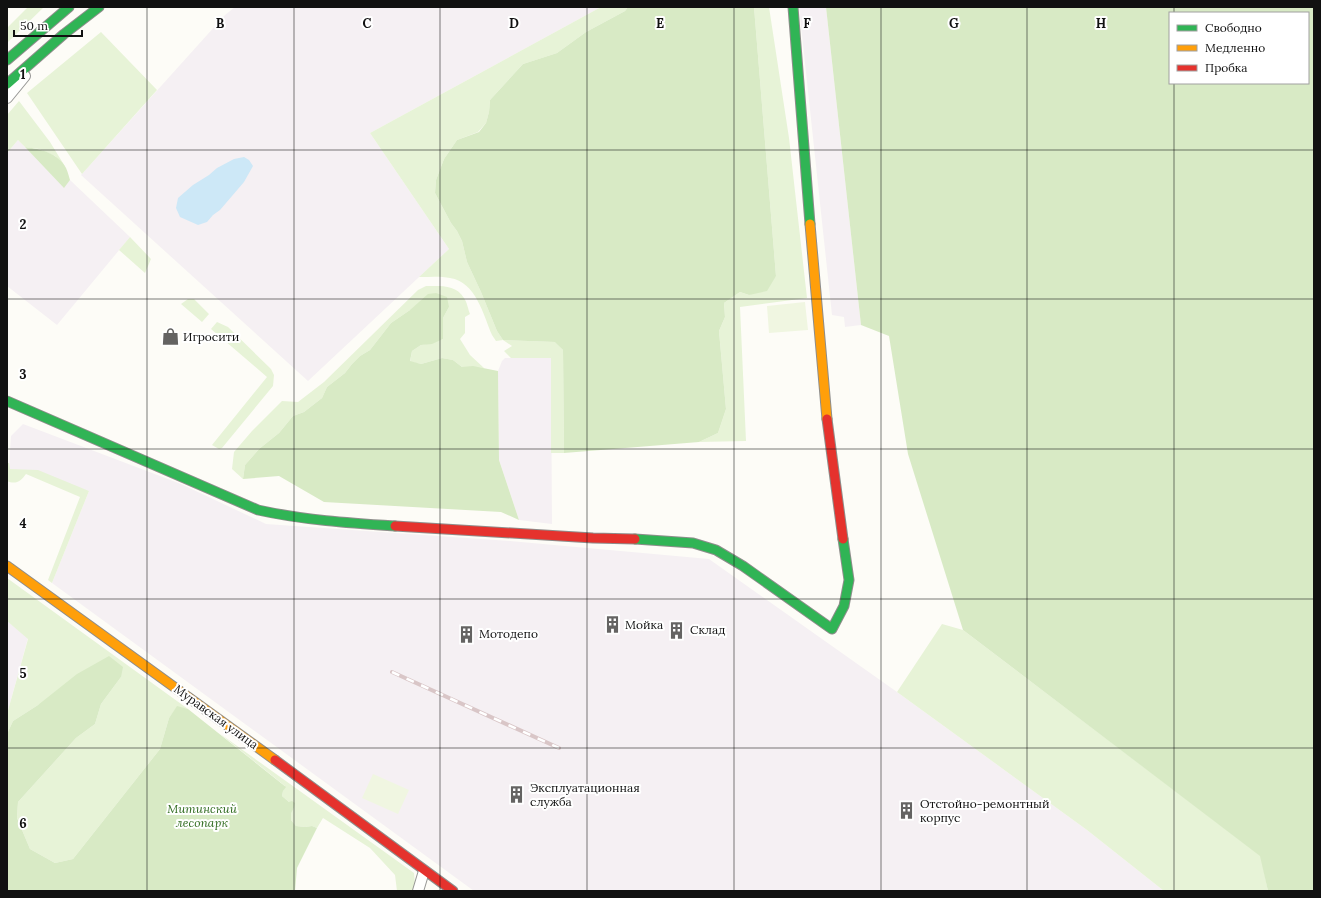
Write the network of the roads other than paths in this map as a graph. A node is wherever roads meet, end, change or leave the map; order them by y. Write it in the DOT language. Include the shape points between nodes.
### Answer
graph roads {
  1 [pos="69,7"];
  2 [pos="99,7"];
  3 [pos="793,7"];
  4 [pos="47,50"];
  5 [pos="7,60"];
  6 [pos="7,84"];
  7 [pos="7,98"];
  8 [pos="7,401"];
  9 [pos="7,566"];
  10 [pos="424,871"];
  11 [pos="418,891"];
  12 [pos="453,891"];
  1 -- 5 [label="street"];
  2 -- 4 [label="street"];
  3 -- 8 [label="street" via="825,406 849,580 842,614 832,629 743,566 716,550 693,543 322,521 284,516 258,510"];
  4 -- 6 [label="street"];
  4 -- 7 [label="street"];
  9 -- 10 [label="street, Муравская улица"];
  10 -- 11 [label="street"];
  10 -- 12 [label="street, Муравская улица"];
}
